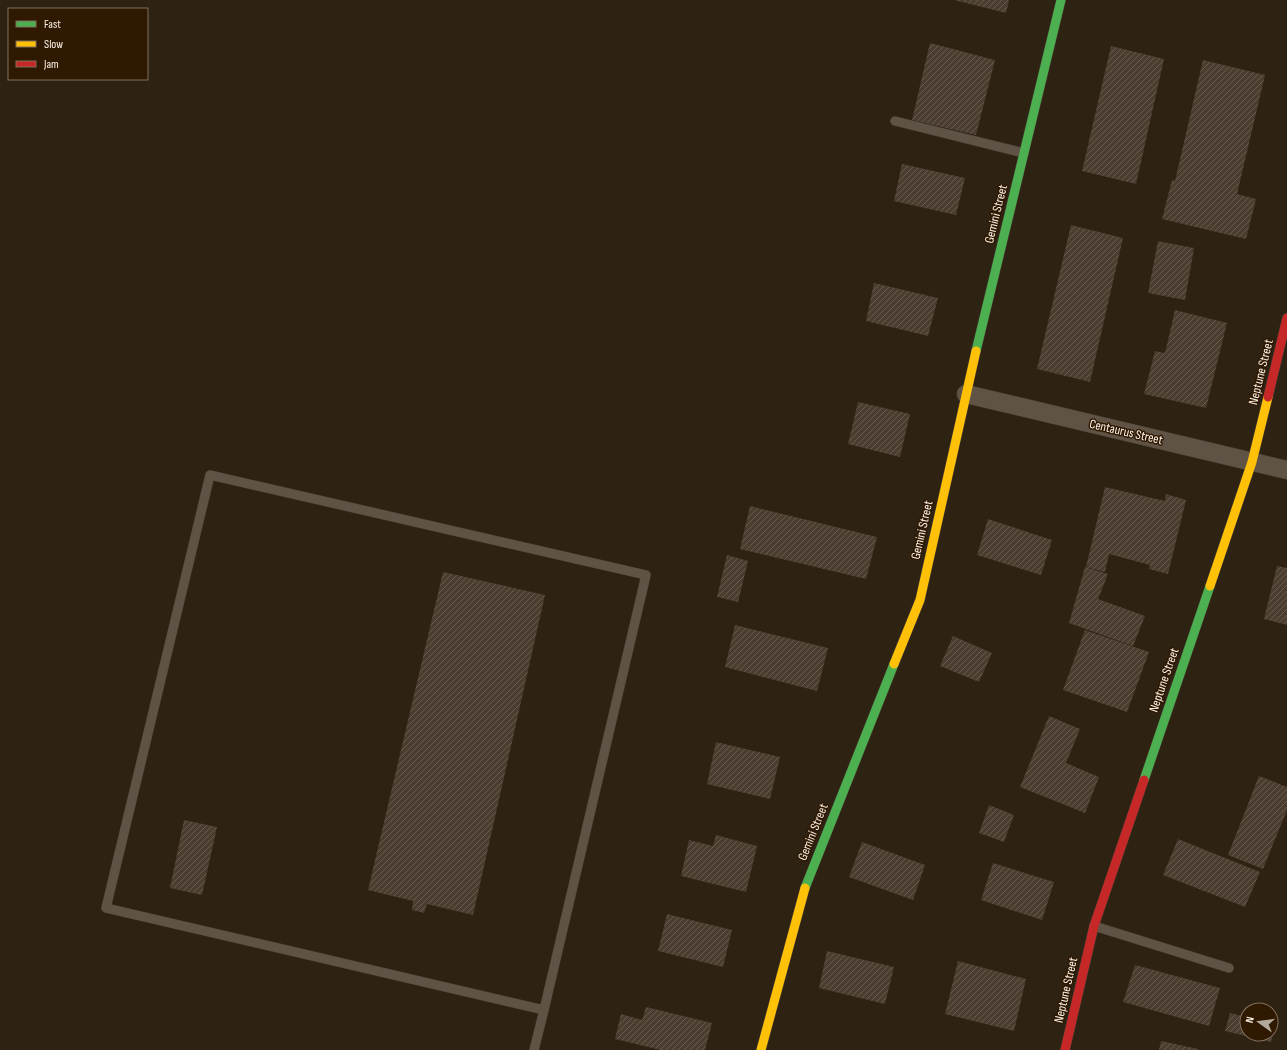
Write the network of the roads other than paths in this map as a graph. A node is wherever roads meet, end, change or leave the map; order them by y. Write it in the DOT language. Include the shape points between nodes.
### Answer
graph roads {
  1 [pos="1061,0"];
  2 [pos="895,121"];
  3 [pos="1024,154"];
  4 [pos="1287,318"];
  5 [pos="966,394"];
  6 [pos="1252,462"];
  7 [pos="1287,470"];
  8 [pos="1094,926"];
  9 [pos="1228,968"];
  10 [pos="544,1010"];
  11 [pos="534,1050"];
  12 [pos="761,1050"];
  13 [pos="1065,1050"];
  1 -- 3 [label="street, Gemini Street"];
  2 -- 3 [label="lane"];
  3 -- 5 [label="street, Gemini Street"];
  4 -- 6 [label="street, Neptune Street"];
  5 -- 6 [label="street, Centaurus Street"];
  5 -- 12 [label="street, Gemini Street" via="920,600 803,892"];
  6 -- 7 [label="street, Centaurus Street"];
  6 -- 8 [label="street, Neptune Street"];
  8 -- 9 [label="lane"];
  8 -- 13 [label="street, Neptune Street"];
  10 -- 10 [label="lane" via="646,574 210,475 106,908"];
  10 -- 11 [label="lane"];
}
